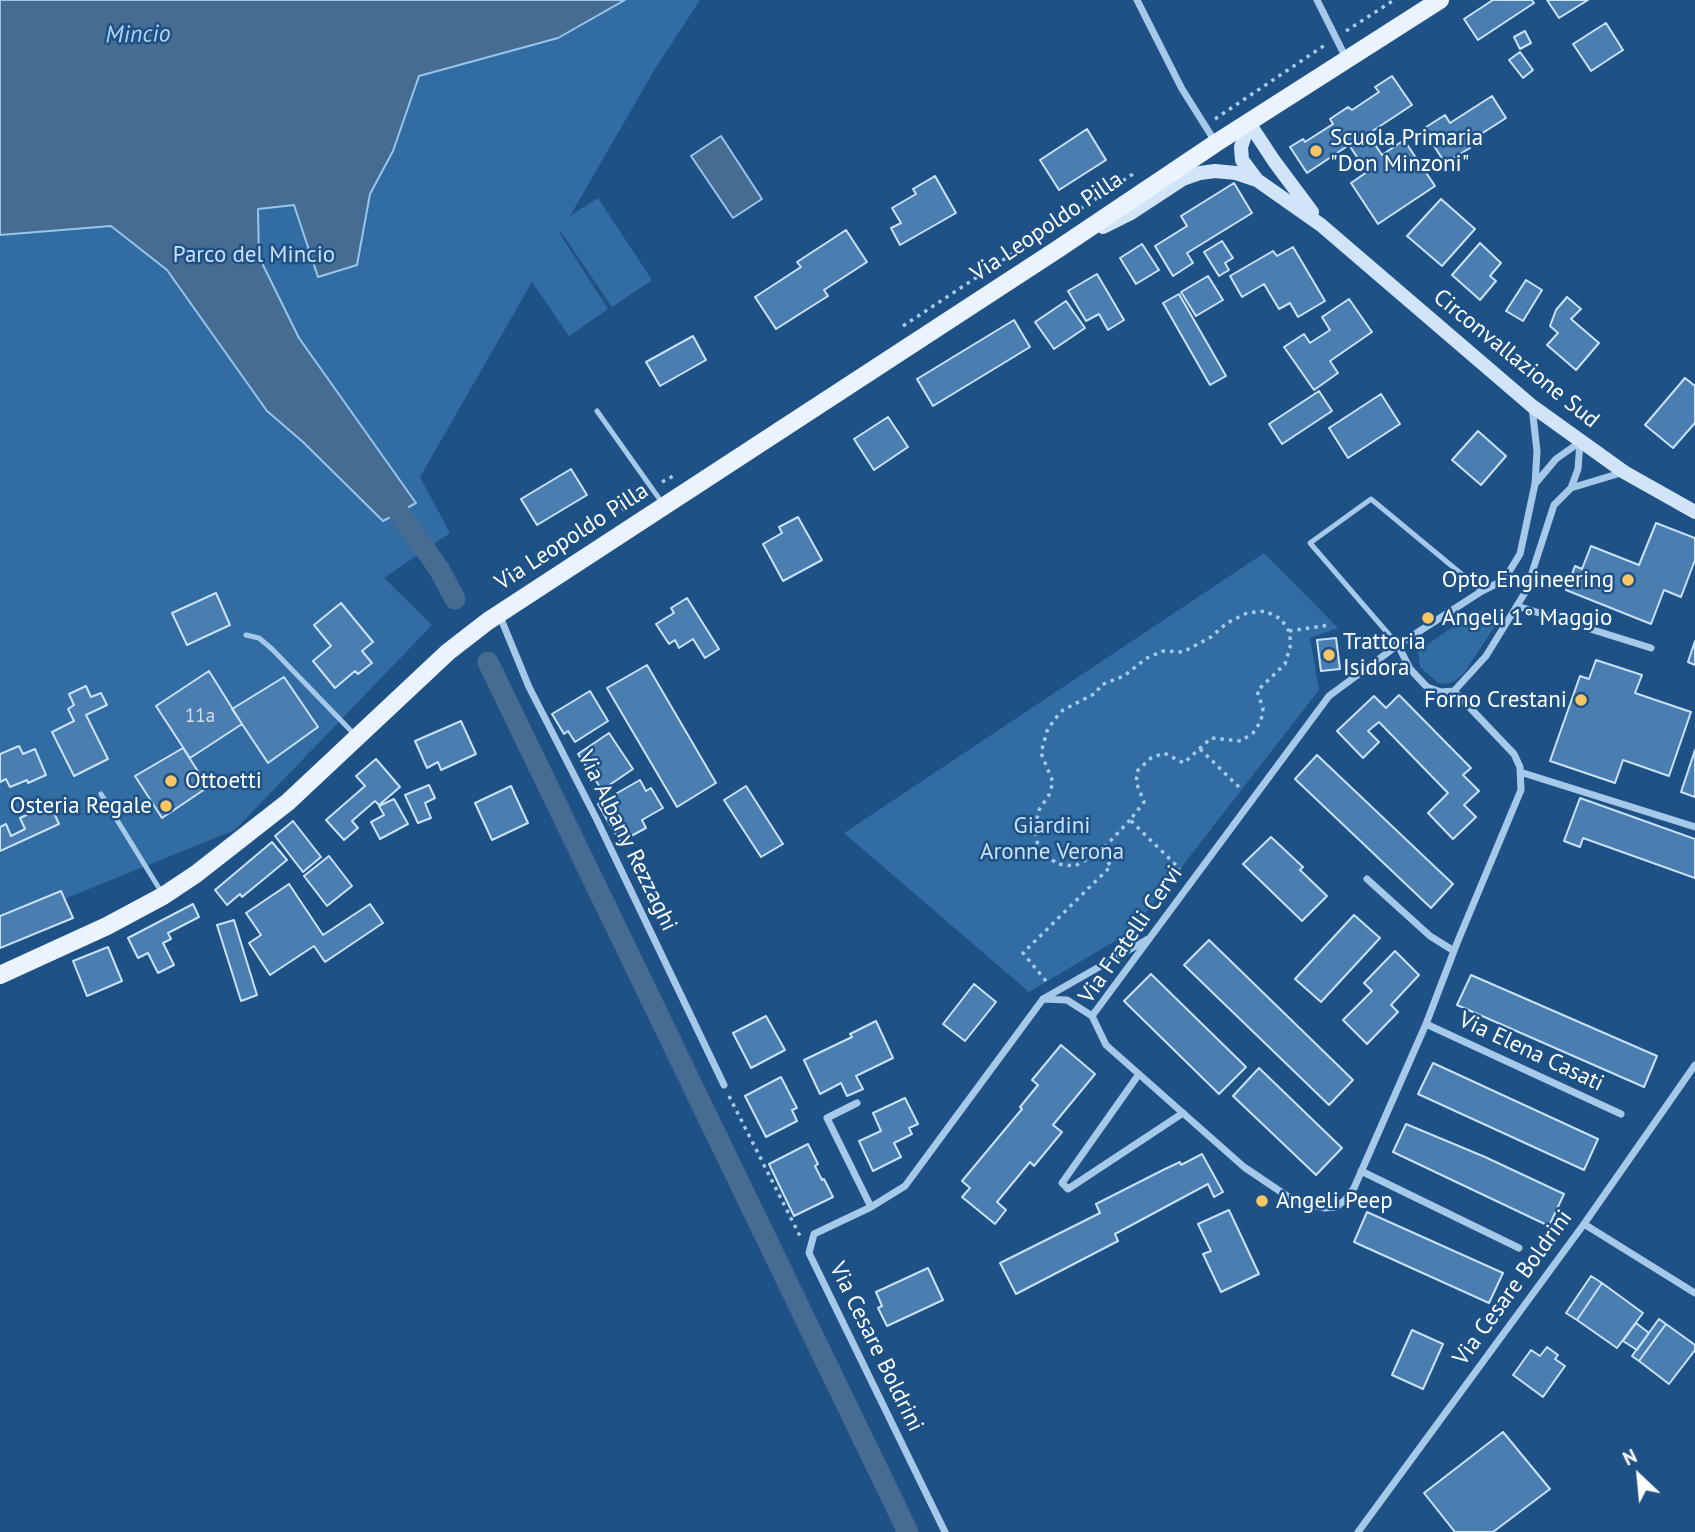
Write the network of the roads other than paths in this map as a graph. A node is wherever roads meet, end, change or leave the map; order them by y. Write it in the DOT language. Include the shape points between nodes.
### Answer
graph roads {
  1 [pos="1137,0"];
  2 [pos="1317,0"];
  3 [pos="1440,0"];
  4 [pos="1346,59"];
  5 [pos="1249,123"];
  6 [pos="1216,143"];
  7 [pos="1257,180"];
  8 [pos="1321,225"];
  9 [pos="1058,249"];
  10 [pos="1532,406"];
  11 [pos="597,411"];
  12 [pos="1580,442"];
  13 [pos="1624,472"];
  14 [pos="1535,484"];
  15 [pos="1571,488"];
  16 [pos="665,506"];
  17 [pos="1695,512"];
  18 [pos="1482,591"];
  19 [pos="1517,606"];
  20 [pos="494,617"];
  21 [pos="246,635"];
  22 [pos="1398,645"];
  23 [pos="1650,648"];
  24 [pos="1454,691"];
  25 [pos="358,738"];
  26 [pos="1520,772"];
  27 [pos="102,794"];
  28 [pos="1695,827"];
  29 [pos="1367,879"];
  30 [pos="163,896"];
  31 [pos="1150,938"];
  32 [pos="1454,951"];
  33 [pos="0,975"];
  34 [pos="1043,999"];
  35 [pos="1092,1016"];
  36 [pos="1426,1024"];
  37 [pos="1695,1065"];
  38 [pos="1139,1074"];
  39 [pos="724,1085"];
  40 [pos="857,1104"];
  41 [pos="1183,1113"];
  42 [pos="1620,1114"];
  43 [pos="1361,1171"];
  44 [pos="871,1207"];
  45 [pos="1584,1224"];
  46 [pos="1519,1248"];
  47 [pos="1695,1293"];
  48 [pos="945,1532"];
  49 [pos="1358,1532"];
  1 -- 6 [label="street" via="1182,89"];
  2 -- 4 [label="street"];
  3 -- 4 [label="main road, Via Leopoldo Pilla"];
  4 -- 5 [label="main road, Via Leopoldo Pilla"];
  5 -- 6 [label="main road, Via Leopoldo Pilla"];
  5 -- 7 [label="main road, Circonvallazione Sud" via="1242,160"];
  5 -- 8 [label="main road, Circonvallazione Sud"];
  6 -- 9 [label="main road, Via Leopoldo Pilla"];
  7 -- 8 [label="main road, Circonvallazione Sud"];
  7 -- 9 [label="main road, Circonvallazione Sud" via="1236,173 1200,173"];
  8 -- 10 [label="main road, Circonvallazione Sud"];
  9 -- 16 [label="main road, Via Leopoldo Pilla"];
  10 -- 12 [label="main road, Circonvallazione Sud"];
  10 -- 14 [label="street, Via Fratelli Cervi"];
  11 -- 16 [label="lane"];
  12 -- 13 [label="main road, Circonvallazione Sud"];
  12 -- 14 [label="street" via="1556,459"];
  12 -- 15 [label="street"];
  13 -- 15 [label="street"];
  13 -- 17 [label="main road, Circonvallazione Sud"];
  14 -- 18 [label="street, Via Fratelli Cervi" via="1520,554 1504,580"];
  15 -- 19 [label="street" via="1555,505"];
  16 -- 20 [label="main road, Via Leopoldo Pilla"];
  18 -- 22 [label="street, Via Fratelli Cervi"];
  18 -- 22 [label="lane" via="1371,499 1310,542"];
  19 -- 23 [label="street"];
  19 -- 24 [label="street" via="1486,656"];
  20 -- 25 [label="main road, Via Leopoldo Pilla" via="448,652"];
  20 -- 39 [label="street, Via Albany Rezzaghi"];
  21 -- 25 [label="lane" via="259,638 272,649"];
  22 -- 24 [label="street" via="1426,687"];
  22 -- 31 [label="street, Via Fratelli Cervi" via="1329,696"];
  24 -- 26 [label="street" via="1514,754"];
  25 -- 30 [label="main road, Via Leopoldo Pilla" via="270,817"];
  26 -- 28 [label="street"];
  26 -- 32 [label="street" via="1521,790"];
  27 -- 30 [label="lane"];
  29 -- 32 [label="street" via="1430,936"];
  30 -- 33 [label="main road, Via Leopoldo Pilla"];
  31 -- 34 [label="street"];
  31 -- 35 [label="street, Via Fratelli Cervi"];
  32 -- 36 [label="street"];
  34 -- 35 [label="street" via="1067,1000"];
  34 -- 44 [label="street, Via Cesare Boldrini" via="905,1186"];
  35 -- 38 [label="street, Via Fratelli Cervi" via="1106,1045"];
  36 -- 42 [label="street, Via Elena Casati"];
  36 -- 43 [label="street"];
  37 -- 45 [label="street, Via Cesare Boldrini"];
  38 -- 41 [label="street, Via Fratelli Cervi"];
  38 -- 41 [label="street" via="1062,1183 1068,1189"];
  40 -- 44 [label="street" via="827,1118"];
  41 -- 43 [label="street, Via Fratelli Cervi" via="1250,1172 1290,1198 1336,1207"];
  43 -- 46 [label="street"];
  44 -- 48 [label="street, Via Cesare Boldrini" via="814,1234 809,1253"];
  45 -- 47 [label="street"];
  45 -- 49 [label="street, Via Cesare Boldrini"];
}
